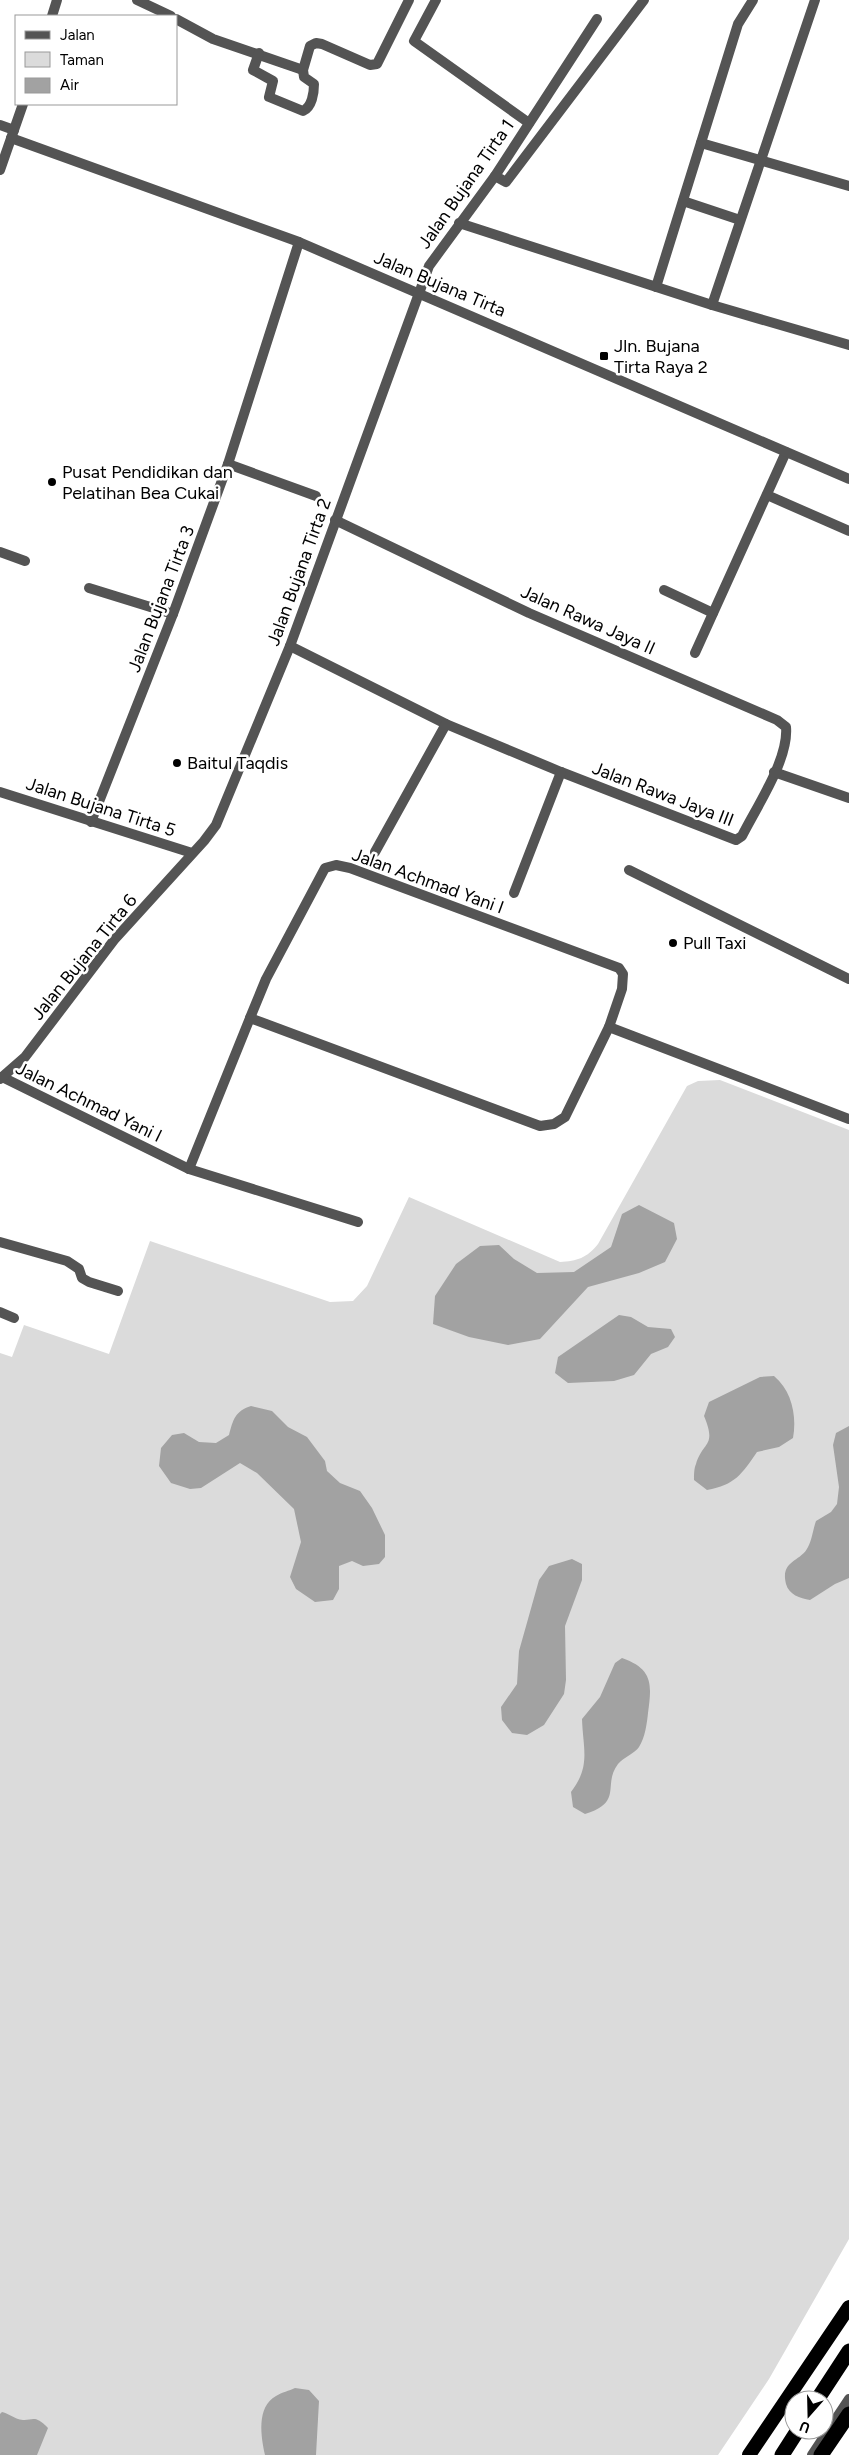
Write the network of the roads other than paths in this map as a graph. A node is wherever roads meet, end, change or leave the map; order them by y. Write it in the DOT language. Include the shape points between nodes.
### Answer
graph roads {
  1 [pos="57,0"];
  2 [pos="138,0"];
  3 [pos="409,0"];
  4 [pos="436,0"];
  5 [pos="644,0"];
  6 [pos="752,0"];
  7 [pos="815,0"];
  8 [pos="52,15"];
  9 [pos="170,15"];
  10 [pos="597,19"];
  11 [pos="178,20"];
  12 [pos="259,54"];
  13 [pos="303,70"];
  14 [pos="23,105"];
  15 [pos="529,123"];
  16 [pos="0,125"];
  17 [pos="13,134"];
  18 [pos="701,143"];
  19 [pos="762,161"];
  20 [pos="0,170"];
  21 [pos="494,176"];
  22 [pos="849,186"];
  23 [pos="683,201"];
  24 [pos="740,220"];
  25 [pos="459,223"];
  26 [pos="299,242"];
  27 [pos="656,287"];
  28 [pos="418,292"];
  29 [pos="712,305"];
  30 [pos="849,345"];
  31 [pos="786,452"];
  32 [pos="228,464"];
  33 [pos="849,479"];
  34 [pos="766,495"];
  35 [pos="316,496"];
  36 [pos="335,520"];
  37 [pos="849,531"];
  38 [pos="0,552"];
  39 [pos="25,561"];
  40 [pos="89,588"];
  41 [pos="664,590"];
  42 [pos="713,613"];
  43 [pos="173,614"];
  44 [pos="290,646"];
  45 [pos="695,653"];
  46 [pos="446,724"];
  47 [pos="561,772"];
  48 [pos="774,772"];
  49 [pos="0,792"];
  50 [pos="849,798"];
  51 [pos="91,822"];
  52 [pos="375,852"];
  53 [pos="192,853"];
  54 [pos="629,870"];
  55 [pos="514,893"];
  56 [pos="849,979"];
  57 [pos="250,1018"];
  58 [pos="609,1027"];
  59 [pos="1,1078"];
  60 [pos="849,1119"];
  61 [pos="189,1169"];
  62 [pos="358,1222"];
  63 [pos="0,1242"];
  64 [pos="118,1291"];
  65 [pos="0,1312"];
  66 [pos="14,1318"];
  67 [pos="849,2307"];
  68 [pos="849,2351"];
  69 [pos="824,2390"];
  70 [pos="849,2399"];
  71 [pos="849,2414"];
  72 [pos="791,2440"];
  73 [pos="749,2455"];
  74 [pos="781,2455"];
  75 [pos="812,2455"];
  76 [pos="821,2455"];
  1 -- 8 [label="street"];
  2 -- 9 [label="street"];
  3 -- 13 [label="street" via="377,64 370,65 316,42 310,46"];
  4 -- 15 [label="street, Jalan Bujana Tirta 1" via="414,41"];
  5 -- 21 [label="street" via="506,182"];
  6 -- 18 [label="street" via="738,24"];
  7 -- 19 [label="street"];
  10 -- 15 [label="street, Jalan Bujana Tirta 1"];
  11 -- 12 [label="street" via="213,39"];
  12 -- 13 [label="street"];
  12 -- 13 [label="street" via="252,70 273,81 268,97 303,111 309,107 314,84 304,77"];
  14 -- 17 [label="street"];
  15 -- 21 [label="street, Jalan Bujana Tirta 1"];
  16 -- 17 [label="street, Jalan Bujana Tirta"];
  17 -- 20 [label="street"];
  17 -- 26 [label="street, Jalan Bujana Tirta"];
  18 -- 19 [label="street"];
  18 -- 23 [label="street"];
  19 -- 22 [label="street"];
  19 -- 24 [label="street"];
  21 -- 25 [label="street, Jalan Bujana Tirta 1"];
  23 -- 24 [label="street"];
  23 -- 27 [label="street"];
  24 -- 29 [label="street"];
  25 -- 27 [label="street"];
  25 -- 28 [label="street, Jalan Bujana Tirta 1" via="434,258"];
  26 -- 28 [label="street, Jalan Bujana Tirta"];
  26 -- 32 [label="street, Jalan Bujana Tirta 3"];
  27 -- 29 [label="street"];
  28 -- 31 [label="street, Jalan Bujana Tirta"];
  28 -- 36 [label="street, Jalan Bujana Tirta 2"];
  29 -- 30 [label="street"];
  31 -- 33 [label="street, Jalan Bujana Tirta"];
  31 -- 34 [label="street"];
  32 -- 35 [label="street"];
  32 -- 43 [label="street, Jalan Bujana Tirta 3"];
  34 -- 37 [label="street"];
  34 -- 42 [label="street"];
  36 -- 44 [label="street, Jalan Bujana Tirta 2"];
  36 -- 48 [label="street, Jalan Rawa Jaya II" via="529,613 778,720 786,727 787,740"];
  38 -- 39 [label="street"];
  40 -- 43 [label="street"];
  41 -- 42 [label="street"];
  42 -- 45 [label="street"];
  43 -- 51 [label="street, Jalan Bujana Tirta 3"];
  44 -- 46 [label="street, Jalan Rawa Jaya III"];
  44 -- 53 [label="street, Jalan Bujana Tirta 2" via="216,825"];
  46 -- 47 [label="street, Jalan Rawa Jaya III"];
  46 -- 52 [label="street"];
  47 -- 48 [label="street, Jalan Rawa Jaya III" via="736,840 742,836"];
  47 -- 55 [label="street"];
  48 -- 50 [label="street"];
  49 -- 51 [label="street, Jalan Bujana Tirta 5"];
  51 -- 53 [label="street, Jalan Bujana Tirta 5"];
  53 -- 59 [label="street, Jalan Bujana Tirta 6" via="114,940 25,1057"];
  54 -- 56 [label="street"];
  57 -- 58 [label="street, Jalan Achmad Yani I" via="540,1126 554,1124 565,1117"];
  57 -- 58 [label="street, Jalan Achmad Yani I" via="266,979 325,868 336,865 619,968 623,974 622,989"];
  57 -- 61 [label="street, Jalan Achmad Yani I"];
  58 -- 60 [label="street"];
  59 -- 61 [label="street, Jalan Achmad Yani I"];
  61 -- 62 [label="street, Jalan Achmad Yani I"];
  63 -- 64 [label="street" via="67,1261 79,1269 82,1278"];
  65 -- 66 [label="street"];
  67 -- 73 [label="highway"];
  68 -- 69 [label="highway"];
  70 -- 75 [label="street"];
  71 -- 76 [label="highway"];
  72 -- 74 [label="highway"];
}
